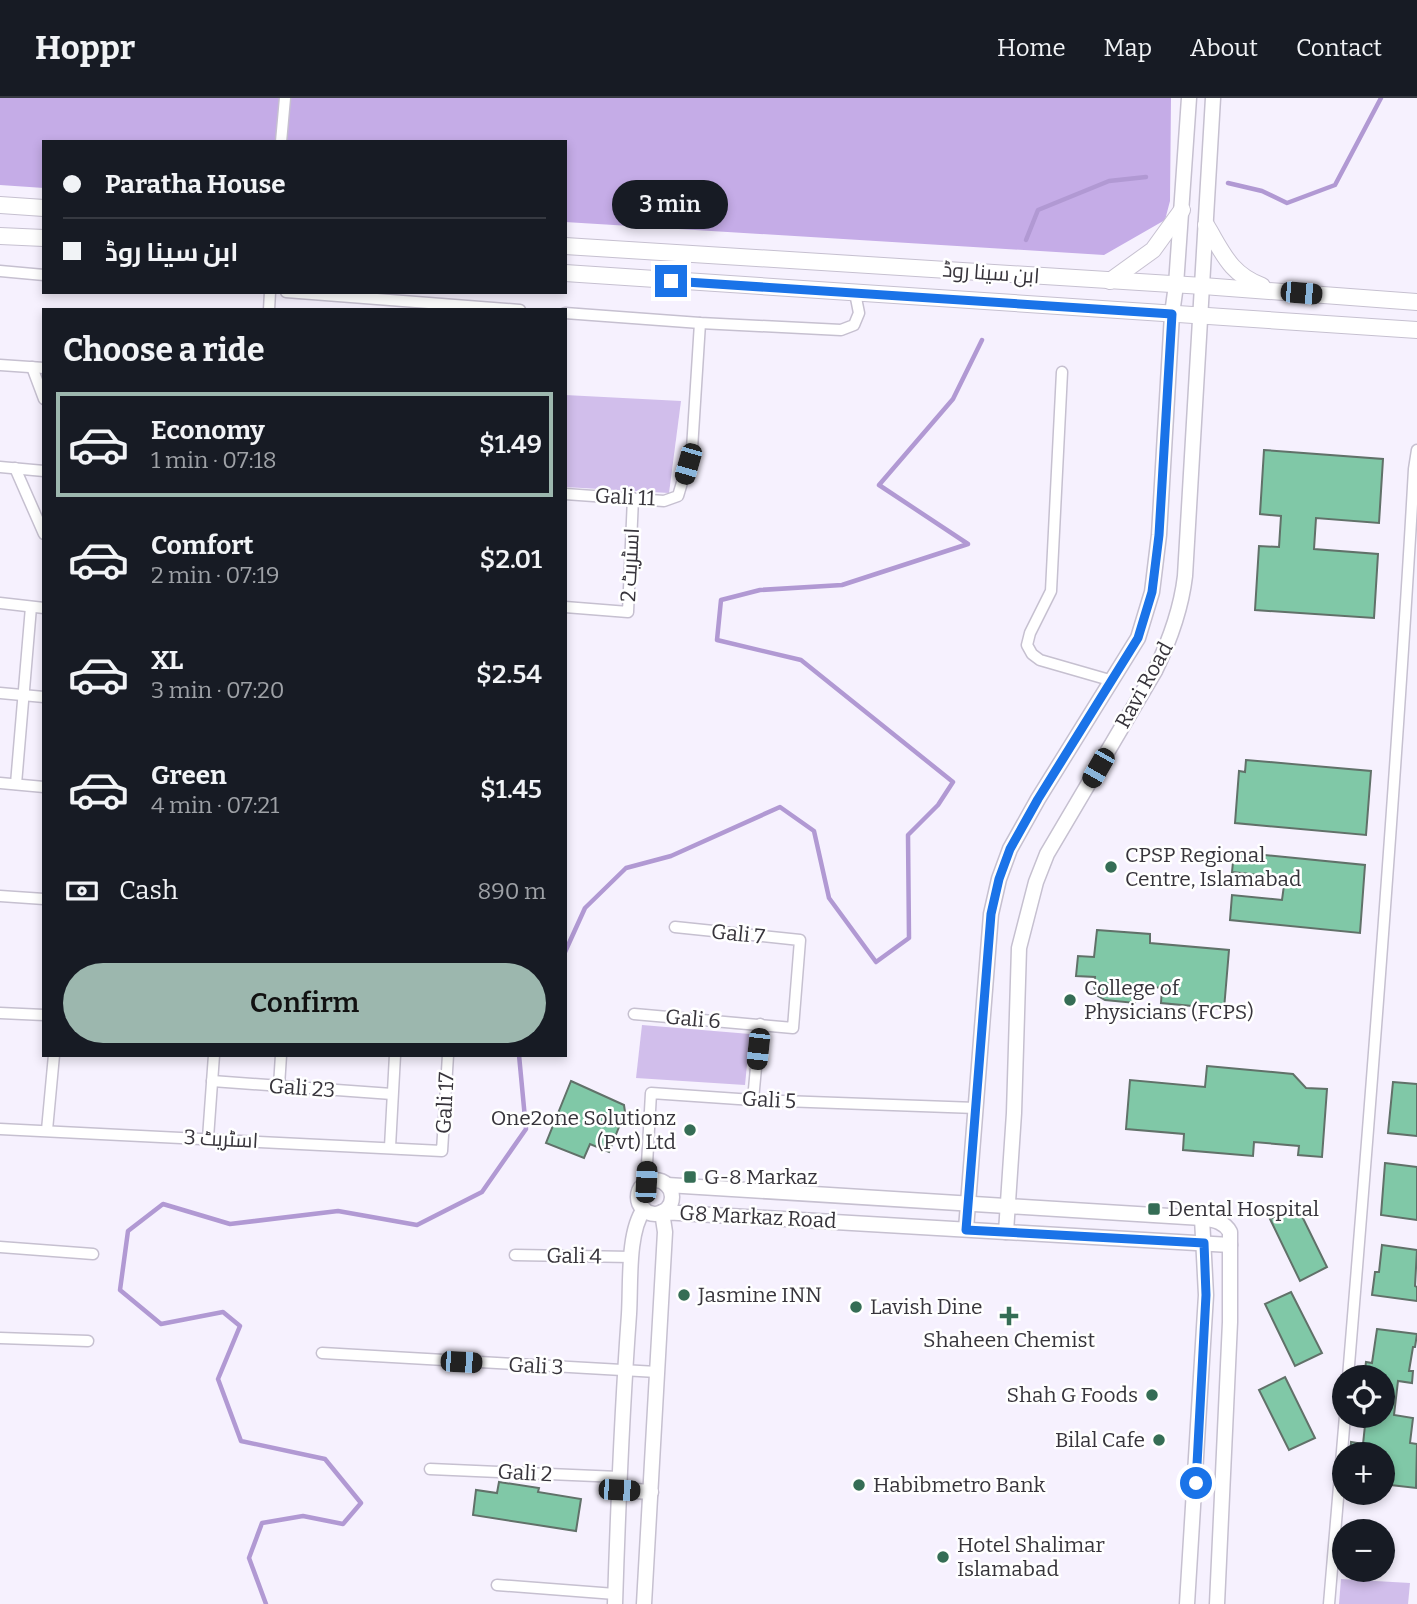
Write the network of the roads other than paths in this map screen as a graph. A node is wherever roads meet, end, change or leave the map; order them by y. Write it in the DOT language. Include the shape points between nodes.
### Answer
graph roads {
  1 [pos="285,98"];
  2 [pos="1189,98"];
  3 [pos="1213,98"];
  4 [pos="281,140"];
  5 [pos="0,205"];
  6 [pos="42,208"];
  7 [pos="1182,210"];
  8 [pos="1206,225"];
  9 [pos="0,236"];
  10 [pos="42,239"];
  11 [pos="567,246"];
  12 [pos="0,271"];
  13 [pos="567,273"];
  14 [pos="42,275"];
  15 [pos="1110,281"];
  16 [pos="1176,285"];
  17 [pos="1203,286"];
  18 [pos="1277,291"];
  19 [pos="855,293"];
  20 [pos="312,294"];
  21 [pos="1417,302"];
  22 [pos="494,308"];
  23 [pos="567,313"];
  24 [pos="1172,314"];
  25 [pos="1200,316"];
  26 [pos="700,323"];
  27 [pos="1417,330"];
  28 [pos="0,365"];
  29 [pos="38,368"];
  30 [pos="1062,372"];
  31 [pos="42,389"];
  32 [pos="1417,450"];
  33 [pos="0,467"];
  34 [pos="15,468"];
  35 [pos="42,471"];
  36 [pos="567,494"];
  37 [pos="633,498"];
  38 [pos="42,529"];
  39 [pos="0,603"];
  40 [pos="31,607"];
  41 [pos="567,607"];
  42 [pos="42,608"];
  43 [pos="1113,681"];
  44 [pos="0,693"];
  45 [pos="23,695"];
  46 [pos="42,697"];
  47 [pos="0,783"];
  48 [pos="16,784"];
  49 [pos="42,786"];
  50 [pos="0,896"];
  51 [pos="42,899"];
  52 [pos="675,927"];
  53 [pos="0,1013"];
  54 [pos="635,1014"];
  55 [pos="42,1015"];
  56 [pos="760,1024"];
  57 [pos="793,1028"];
  58 [pos="54,1057"];
  59 [pos="214,1057"];
  60 [pos="281,1057"];
  61 [pos="395,1057"];
  62 [pos="448,1057"];
  63 [pos="212,1081"];
  64 [pos="279,1086"];
  65 [pos="392,1094"];
  66 [pos="753,1100"];
  67 [pos="976,1108"];
  68 [pos="0,1129"];
  69 [pos="47,1130"];
  70 [pos="208,1138"];
  71 [pos="390,1147"];
  72 [pos="442,1151"];
  73 [pos="646,1182"];
  74 [pos="667,1185"];
  75 [pos="967,1202"];
  76 [pos="1008,1206"];
  77 [pos="644,1209"];
  78 [pos="662,1212"];
  79 [pos="1202,1218"];
  80 [pos="966,1230"];
  81 [pos="1006,1232"];
  82 [pos="1204,1243"];
  83 [pos="1230,1245"];
  84 [pos="0,1247"];
  85 [pos="93,1254"];
  86 [pos="515,1255"];
  87 [pos="632,1257"];
  88 [pos="0,1338"];
  89 [pos="88,1341"];
  90 [pos="322,1353"];
  91 [pos="1349,1365"];
  92 [pos="625,1370"];
  93 [pos="657,1372"];
  94 [pos="1344,1428"];
  95 [pos="430,1469"];
  96 [pos="619,1483"];
  97 [pos="1196,1483"];
  98 [pos="1223,1484"];
  99 [pos="651,1492"];
  100 [pos="497,1585"];
  101 [pos="615,1599"];
  102 [pos="644,1604"];
  103 [pos="1187,1604"];
  104 [pos="1217,1604"];
  105 [pos="1329,1604"];
  1 -- 4 [label="street"];
  2 -- 7 [label="street, Ravi Road"];
  3 -- 8 [label="street, Ravi Road"];
  5 -- 6 [label="main road"];
  7 -- 15 [label="main road" via="1153,250"];
  7 -- 16 [label="street, Ravi Road"];
  8 -- 17 [label="street, Ravi Road"];
  8 -- 18 [label="main road" via="1225,260 1246,280"];
  9 -- 10 [label="main road"];
  11 -- 15 [label="main road, ابن سینا روڈ"];
  12 -- 14 [label="street"];
  13 -- 19 [label="main road, ابن سینا روڈ"];
  15 -- 16 [label="main road, ابن سینا روڈ"];
  16 -- 17 [label="main road, ابن سینا روڈ"];
  16 -- 24 [label="street, Ravi Road"];
  17 -- 18 [label="main road, ابن سینا روڈ"];
  17 -- 25 [label="street, Ravi Road"];
  18 -- 21 [label="main road, ابن سینا روڈ"];
  19 -- 24 [label="main road, ابن سینا روڈ"];
  19 -- 26 [label="street" via="859,313 854,325 841,330"];
  20 -- 22 [label="street"];
  23 -- 26 [label="street"];
  24 -- 25 [label="main road, ابن سینا روڈ"];
  24 -- 43 [label="street, Ravi Road" via="1152,592 1138,638"];
  25 -- 27 [label="main road, ابن سینا روڈ"];
  25 -- 76 [label="street, Ravi Road" via="1182,601 1155,671 1047,854 1019,948"];
  26 -- 37 [label="street, Gali 11" via="692,449 678,496"];
  28 -- 29 [label="street"];
  29 -- 31 [label="street"];
  30 -- 43 [label="street" via="1051,591 1027,645 1040,660"];
  32 -- 91 [label="street"];
  33 -- 34 [label="street"];
  34 -- 35 [label="street"];
  34 -- 38 [label="street"];
  36 -- 37 [label="street, Gali 11"];
  37 -- 41 [label="street, اسٹریٹ 2" via="628,612"];
  39 -- 40 [label="street"];
  40 -- 42 [label="street"];
  40 -- 45 [label="street"];
  43 -- 67 [label="street, Ravi Road" via="1038,799 999,879 991,914"];
  44 -- 45 [label="street"];
  45 -- 46 [label="street"];
  45 -- 48 [label="street"];
  47 -- 48 [label="street"];
  48 -- 49 [label="street"];
  50 -- 51 [label="street"];
  52 -- 57 [label="street, Gali 7" via="800,940"];
  53 -- 55 [label="street"];
  54 -- 56 [label="street, Gali 6"];
  56 -- 57 [label="street, Gali 6"];
  56 -- 66 [label="street"];
  58 -- 69 [label="street"];
  59 -- 63 [label="street"];
  60 -- 64 [label="street"];
  61 -- 65 [label="street"];
  62 -- 72 [label="street, Gali 17"];
  63 -- 64 [label="street, Gali 23"];
  63 -- 70 [label="street"];
  64 -- 65 [label="street, Gali 23"];
  65 -- 71 [label="street"];
  66 -- 67 [label="street, Gali 5"];
  66 -- 73 [label="street, Gali 5" via="651,1093"];
  67 -- 75 [label="street, Ravi Road"];
  68 -- 69 [label="street, اسٹریٹ 3"];
  69 -- 70 [label="street, اسٹریٹ 3"];
  70 -- 71 [label="street, اسٹریٹ 3"];
  71 -- 72 [label="street, اسٹریٹ 3"];
  73 -- 74 [label="street" via="657,1180"];
  73 -- 77 [label="street" via="638,1196"];
  74 -- 75 [label="street, G8 Markaz Road"];
  74 -- 78 [label="street" via="671,1200"];
  75 -- 76 [label="street, G8 Markaz Road"];
  75 -- 80 [label="street, Ravi Road"];
  76 -- 79 [label="street, G8 Markaz Road"];
  76 -- 81 [label="street, Ravi Road"];
  77 -- 78 [label="street"];
  77 -- 87 [label="street" via="636,1220"];
  78 -- 80 [label="street, G8 Markaz Road"];
  78 -- 93 [label="street, G8 Markaz Road" via="665,1233"];
  79 -- 82 [label="street"];
  79 -- 83 [label="street, G8 Markaz Road" via="1227,1228"];
  80 -- 81 [label="street, G8 Markaz Road"];
  81 -- 82 [label="street, G8 Markaz Road"];
  82 -- 83 [label="street, G8 Markaz Road"];
  82 -- 97 [label="street" via="1206,1295"];
  83 -- 98 [label="street"];
  84 -- 85 [label="street"];
  86 -- 87 [label="street, Gali 4"];
  87 -- 92 [label="street"];
  88 -- 89 [label="street"];
  90 -- 92 [label="street, Gali 3"];
  92 -- 93 [label="street, Gali 3"];
  92 -- 96 [label="street"];
  93 -- 99 [label="street, G8 Markaz Road"];
  94 -- 105 [label="street"];
  95 -- 96 [label="street, Gali 2"];
  96 -- 99 [label="street"];
  96 -- 101 [label="street"];
  97 -- 98 [label="street"];
  97 -- 103 [label="street"];
  98 -- 104 [label="street"];
  99 -- 102 [label="street, G8 Markaz Road"];
  100 -- 101 [label="street"];
}
